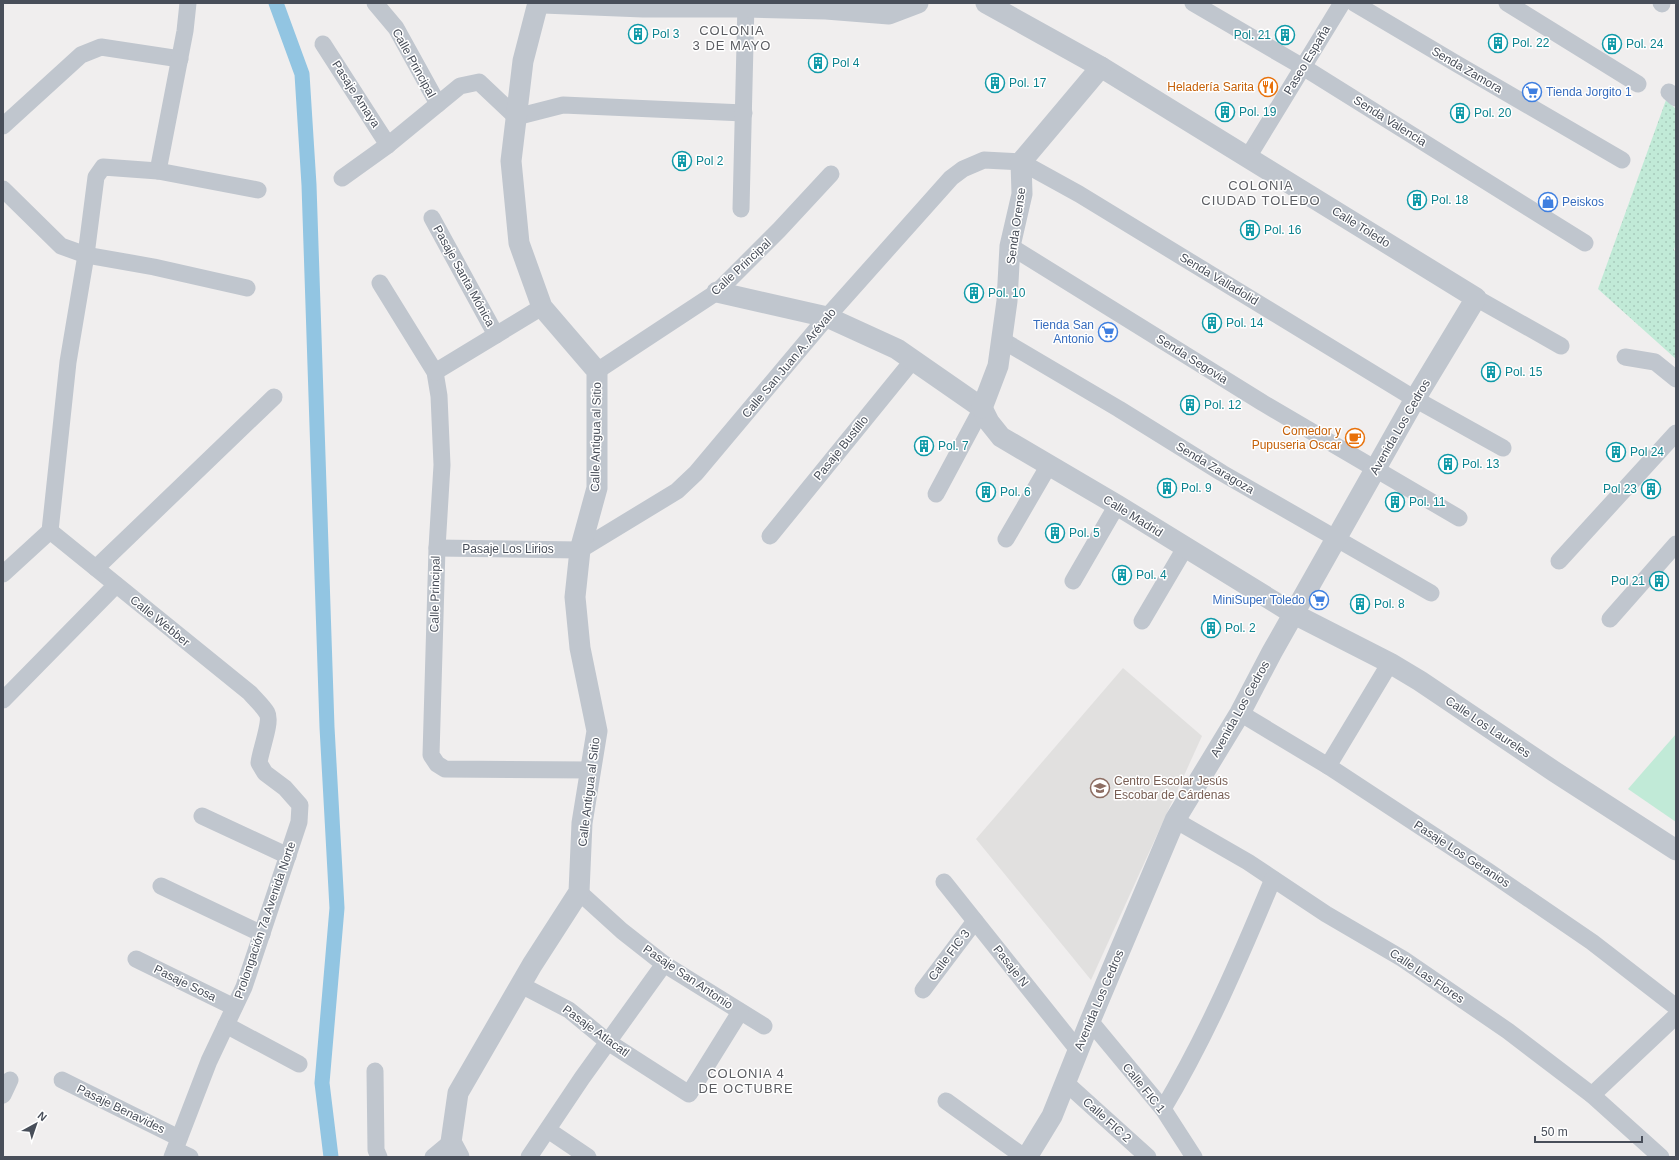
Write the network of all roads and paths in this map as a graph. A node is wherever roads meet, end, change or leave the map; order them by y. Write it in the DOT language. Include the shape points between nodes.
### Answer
graph roads {
  1 [pos="188,3"];
  2 [pos="375,3"];
  3 [pos="538,3"];
  4 [pos="543,3"];
  5 [pos="918,3"];
  6 [pos="986,3"];
  7 [pos="1193,3"];
  8 [pos="1342,3"];
  9 [pos="1354,3"];
  10 [pos="1507,3"];
  11 [pos="746,5"];
  12 [pos="323,44"];
  13 [pos="180,59"];
  14 [pos="1101,67"];
  15 [pos="1303,67"];
  16 [pos="1638,84"];
  17 [pos="438,104"];
  18 [pos="744,113"];
  19 [pos="516,117"];
  20 [pos="3,126"];
  21 [pos="388,145"];
  22 [pos="1248,157"];
  23 [pos="1622,160"];
  24 [pos="1021,162"];
  25 [pos="158,171"];
  26 [pos="831,174"];
  27 [pos="342,178"];
  28 [pos="3,189"];
  29 [pos="258,190"];
  30 [pos="741,209"];
  31 [pos="432,218"];
  32 [pos="1585,243"];
  33 [pos="1010,246"];
  34 [pos="86,254"];
  35 [pos="380,283"];
  36 [pos="247,288"];
  37 [pos="717,292"];
  38 [pos="1476,298"];
  39 [pos="542,307"];
  40 [pos="827,317"];
  41 [pos="496,335"];
  42 [pos="1002,340"];
  43 [pos="1561,346"];
  44 [pos="1626,357"];
  45 [pos="913,360"];
  46 [pos="597,371"];
  47 [pos="434,372"];
  48 [pos="1676,379"];
  49 [pos="274,397"];
  50 [pos="1415,398"];
  51 [pos="982,408"];
  52 [pos="1676,433"];
  53 [pos="1503,448"];
  54 [pos="1049,465"];
  55 [pos="1376,469"];
  56 [pos="936,494"];
  57 [pos="1117,505"];
  58 [pos="1459,518"];
  59 [pos="50,531"];
  60 [pos="770,536"];
  61 [pos="1006,539"];
  62 [pos="1335,539"];
  63 [pos="1676,544"];
  64 [pos="437,548"];
  65 [pos="1185,548"];
  66 [pos="580,550"];
  67 [pos="1559,561"];
  68 [pos="96,568"];
  69 [pos="3,574"];
  70 [pos="1073,581"];
  71 [pos="116,585"];
  72 [pos="1431,593"];
  73 [pos="1294,614"];
  74 [pos="1610,619"];
  75 [pos="1142,621"];
  76 [pos="1390,663"];
  77 [pos="3,700"];
  78 [pos="1240,713"];
  79 [pos="267,714"];
  80 [pos="1328,766"];
  81 [pos="591,770"];
  82 [pos="202,816"];
  83 [pos="1175,820"];
  84 [pos="1676,850"];
  85 [pos="288,856"];
  86 [pos="1273,879"];
  87 [pos="944,882"];
  88 [pos="162,886"];
  89 [pos="579,892"];
  90 [pos="975,921"];
  91 [pos="262,934"];
  92 [pos="136,959"];
  93 [pos="664,964"];
  94 [pos="521,985"];
  95 [pos="923,990"];
  96 [pos="234,1007"];
  97 [pos="1676,1007"];
  98 [pos="740,1012"];
  99 [pos="1676,1016"];
  100 [pos="1090,1022"];
  101 [pos="226,1025"];
  102 [pos="764,1026"];
  103 [pos="608,1042"];
  104 [pos="1078,1050"];
  105 [pos="299,1064"];
  106 [pos="375,1072"];
  107 [pos="62,1080"];
  108 [pos="1066,1083"];
  109 [pos="1592,1095"];
  110 [pos="946,1101"];
  111 [pos="1163,1109"];
  112 [pos="548,1130"];
  113 [pos="455,1149"];
  114 [pos="179,1150"];
  115 [pos="380,1157"];
  116 [pos="433,1157"];
  117 [pos="529,1157"];
  118 [pos="588,1157"];
  119 [pos="1025,1157"];
  120 [pos="1148,1157"];
  121 [pos="1194,1157"];
  122 [pos="1661,1157"];
  1 -- 13 [label="street"];
  2 -- 17 [label="street, Calle Principal" via="396,28"];
  3 -- 19 [label="street" via="523,61"];
  4 -- 11 [label="street" via="643,7"];
  5 -- 11 [label="street" via="889,14"];
  6 -- 14 [label="street, Calle Toledo"];
  7 -- 15 [label="street, Senda Valencia"];
  8 -- 15 [label="street, Paseo España"];
  9 -- 23 [label="street, Senda Zamora"];
  10 -- 16 [label="street"];
  11 -- 18 [label="street"];
  12 -- 21 [label="street, Pasaje Amaya"];
  13 -- 20 [label="street" via="102,47 94,49 81,55"];
  13 -- 25 [label="street"];
  14 -- 22 [label="street, Calle Toledo"];
  14 -- 24 [label="street"];
  15 -- 22 [label="street, Paseo España"];
  15 -- 32 [label="street, Senda Valencia"];
  17 -- 19 [label="street" via="460,86 479,82"];
  17 -- 21 [label="street"];
  18 -- 19 [label="street" via="563,105"];
  18 -- 30 [label="street"];
  19 -- 39 [label="street" via="511,161 519,243"];
  21 -- 27 [label="street"];
  22 -- 38 [label="street, Calle Toledo"];
  24 -- 33 [label="street, Senda Orense" via="1022,194"];
  24 -- 40 [label="street, Calle San Juan A. Arévalo" via="984,160 963,169 951,178"];
  24 -- 50 [label="street, Senda Valladolid"];
  25 -- 29 [label="street"];
  25 -- 34 [label="street" via="103,167 96,177"];
  26 -- 37 [label="street, Calle Principal" via="780,230"];
  28 -- 34 [label="street" via="62,246"];
  31 -- 41 [label="street, Pasaje Santa Mónica"];
  33 -- 42 [label="street, Senda Orense"];
  33 -- 55 [label="street, Senda Segovia" via="1263,403"];
  34 -- 36 [label="street"];
  34 -- 59 [label="street" via="68,362"];
  35 -- 47 [label="street, Calle Principal"];
  37 -- 40 [label="street"];
  37 -- 46 [label="street, Calle Principal"];
  38 -- 43 [label="street, Calle Toledo"];
  38 -- 50 [label="street, Avenida Los Cedros"];
  39 -- 41 [label="street"];
  39 -- 46 [label="street"];
  40 -- 45 [label="street" via="897,349"];
  40 -- 66 [label="street, Calle San Juan A. Arévalo" via="696,473 677,490"];
  41 -- 47 [label="street"];
  42 -- 51 [label="street, Senda Orense" via="998,366"];
  42 -- 62 [label="street, Senda Zaragoza"];
  44 -- 48 [label="street" via="1655,362"];
  45 -- 51 [label="street"];
  45 -- 60 [label="street, Pasaje Bustillo"];
  46 -- 66 [label="street, Calle Antigua al Sitio" via="598,488"];
  47 -- 64 [label="street, Calle Principal" via="439,396 442,465"];
  49 -- 68 [label="street"];
  50 -- 53 [label="street, Senda Valladolid"];
  50 -- 55 [label="street, Avenida Los Cedros"];
  51 -- 54 [label="street, Calle Madrid" via="1001,437"];
  51 -- 56 [label="street, Senda Orense"];
  52 -- 67 [label="street"];
  54 -- 57 [label="street, Calle Madrid"];
  54 -- 61 [label="street"];
  55 -- 58 [label="street, Senda Segovia"];
  55 -- 62 [label="street, Avenida Los Cedros"];
  57 -- 65 [label="street, Calle Madrid"];
  57 -- 70 [label="street"];
  59 -- 68 [label="street, Calle Webber"];
  59 -- 69 [label="street"];
  62 -- 72 [label="street, Senda Zaragoza"];
  62 -- 73 [label="street, Avenida Los Cedros"];
  63 -- 74 [label="street"];
  64 -- 66 [label="street, Pasaje Los Lirios"];
  64 -- 81 [label="street, Calle Principal" via="431,755 437,764 445,769"];
  65 -- 73 [label="street, Calle Madrid"];
  65 -- 75 [label="street"];
  66 -- 81 [label="street, Calle Antigua al Sitio" via="575,597 580,648 597,731"];
  68 -- 71 [label="street, Calle Webber"];
  71 -- 77 [label="street"];
  71 -- 79 [label="street, Calle Webber" via="250,693"];
  73 -- 76 [label="street, Calle Los Laureles"];
  73 -- 78 [label="street, Avenida Los Cedros"];
  76 -- 80 [label="street"];
  76 -- 84 [label="street, Calle Los Laureles"];
  78 -- 80 [label="street, Pasaje Los Geranios"];
  78 -- 83 [label="street, Avenida Los Cedros"];
  79 -- 85 [label="street, Prolongación 7a Avenida Norte" via="269,724 259,763 265,773 285,788 300,805 299,822"];
  80 -- 97 [label="street, Pasaje Los Geranios" via="1592,942"];
  81 -- 89 [label="street, Calle Antigua al Sitio" via="582,823"];
  82 -- 85 [label="street"];
  83 -- 86 [label="street, Calle Las Flores"];
  83 -- 100 [label="street, Avenida Los Cedros"];
  85 -- 91 [label="street, Prolongación 7a Avenida Norte"];
  86 -- 109 [label="street, Calle Las Flores" via="1326,914 1403,959 1508,1031"];
  86 -- 111 [label="street" via="1229,984"];
  87 -- 90 [label="street, Pasaje N"];
  88 -- 91 [label="street"];
  89 -- 93 [label="street, Pasaje San Antonio"];
  89 -- 94 [label="street, Calle Antigua al Sitio"];
  90 -- 95 [label="street, Calle FIC 3"];
  90 -- 104 [label="street, Pasaje N"];
  91 -- 96 [label="street, Prolongación 7a Avenida Norte" via="244,987"];
  92 -- 96 [label="street, Pasaje Sosa"];
  93 -- 98 [label="street, Pasaje San Antonio"];
  93 -- 103 [label="street"];
  94 -- 103 [label="street, Pasaje Atlacatl" via="569,1010"];
  94 -- 113 [label="street, Calle Antigua al Sitio" via="458,1093"];
  96 -- 101 [label="street, Prolongación 7a Avenida Norte"];
  98 -- 102 [label="street, Pasaje San Antonio"];
  98 -- 103 [label="street, Pasaje Atlacatl" via="689,1094"];
  99 -- 109 [label="street"];
  100 -- 104 [label="street, Avenida Los Cedros"];
  100 -- 111 [label="street, Calle FIC 1"];
  101 -- 105 [label="street"];
  101 -- 114 [label="street, Prolongación 7a Avenida Norte" via="209,1061"];
  103 -- 112 [label="street"];
  104 -- 108 [label="street, Avenida Los Cedros"];
  106 -- 115 [label="street" via="376,1150"];
  107 -- 114 [label="street, Pasaje Benavides"];
  108 -- 119 [label="street, Avenida Los Cedros" via="1052,1116"];
  108 -- 120 [label="street, Calle FIC 2"];
  109 -- 122 [label="street, Calle Las Flores"];
  110 -- 119 [label="street"];
  111 -- 121 [label="street, Calle FIC 1"];
  112 -- 117 [label="street"];
  112 -- 118 [label="street"];
  113 -- 116 [label="street"];
}
